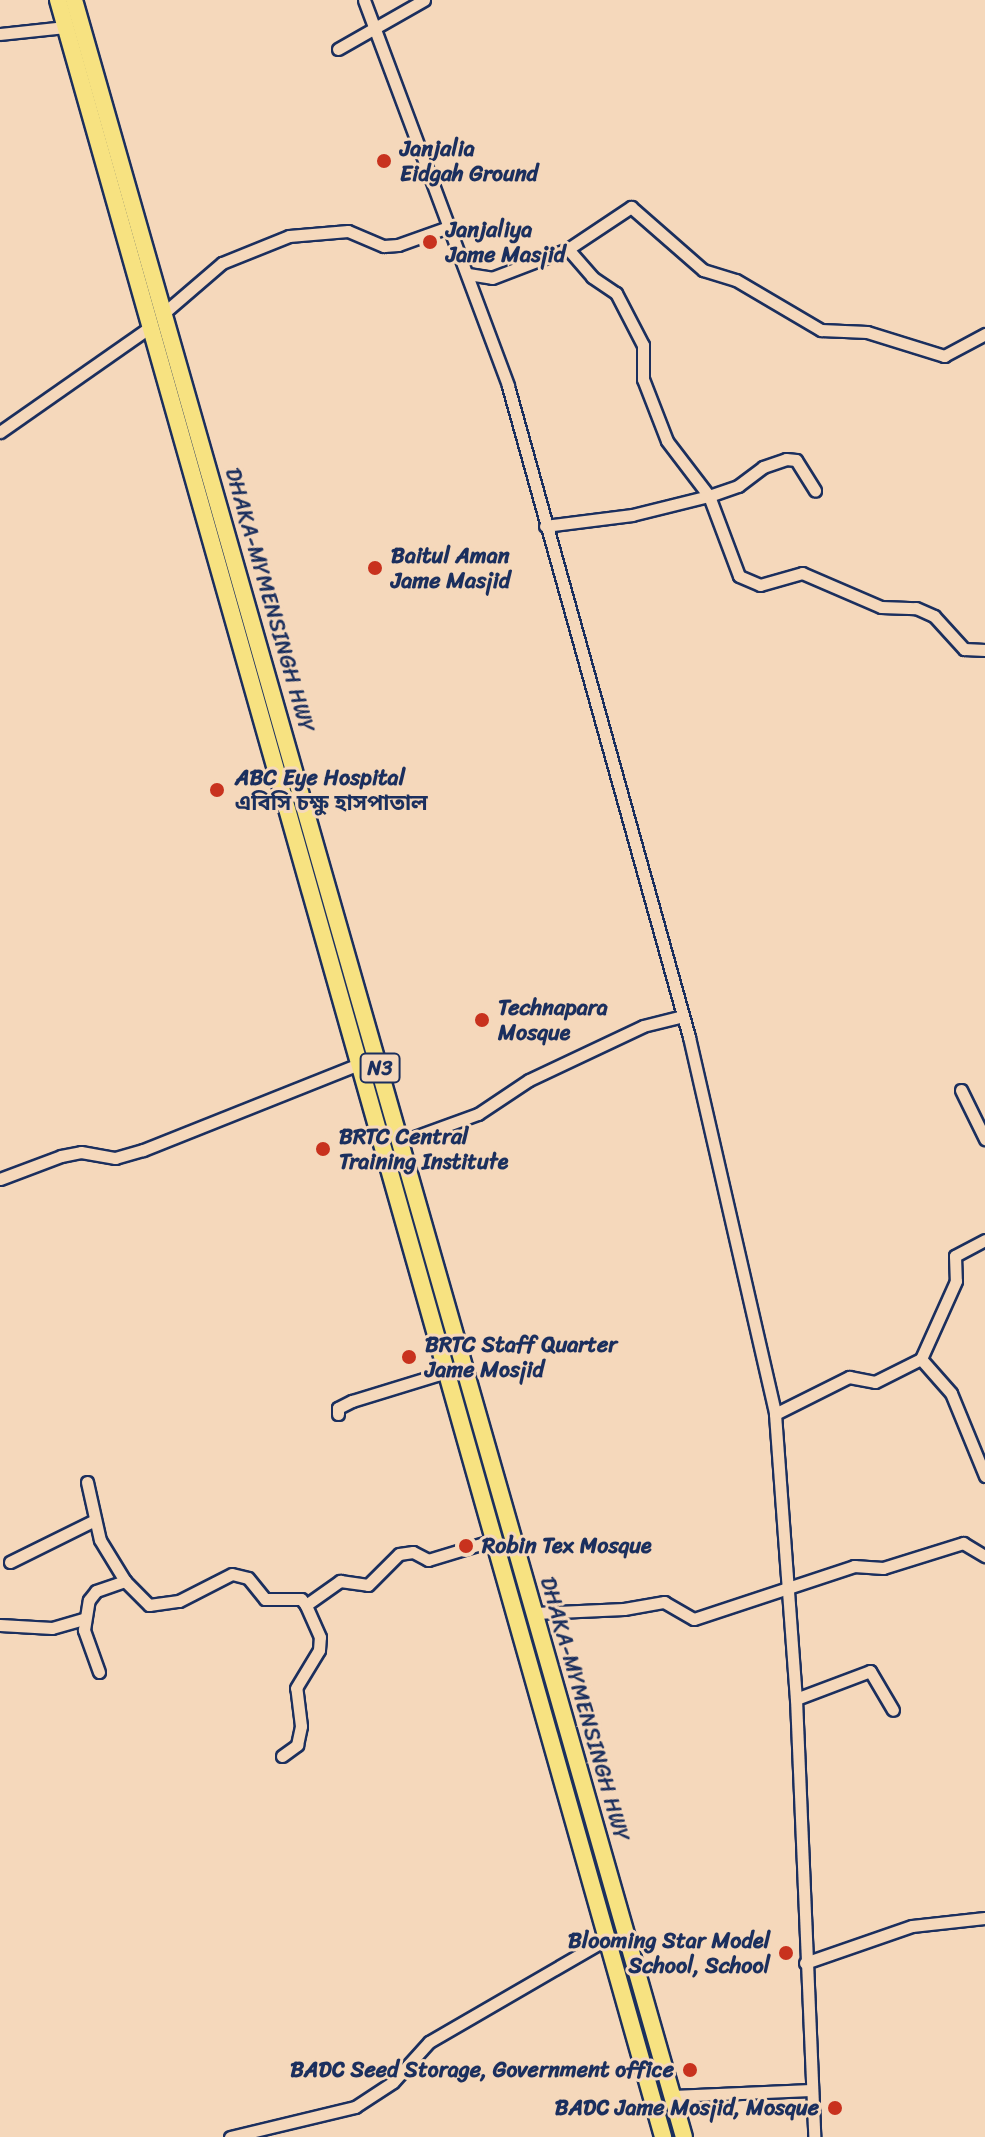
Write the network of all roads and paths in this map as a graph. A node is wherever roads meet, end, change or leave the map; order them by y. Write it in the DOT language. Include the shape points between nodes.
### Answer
graph roads {
  1 [pos="58,0"];
  2 [pos="74,0"];
  3 [pos="364,0"];
  4 [pos="424,0"];
  5 [pos="65,27"];
  6 [pos="375,29"];
  7 [pos="0,34"];
  8 [pos="338,49"];
  9 [pos="451,226"];
  10 [pos="568,249"];
  11 [pos="468,274"];
  12 [pos="165,312"];
  13 [pos="150,327"];
  14 [pos="985,334"];
  15 [pos="0,432"];
  16 [pos="815,491"];
  17 [pos="709,496"];
  18 [pos="545,526"];
  19 [pos="985,650"];
  20 [pos="683,1016"];
  21 [pos="359,1064"];
  22 [pos="961,1090"];
  23 [pos="985,1139"];
  24 [pos="401,1142"];
  25 [pos="0,1179"];
  26 [pos="985,1240"];
  27 [pos="921,1359"];
  28 [pos="446,1372"];
  29 [pos="338,1414"];
  30 [pos="775,1414"];
  31 [pos="985,1476"];
  32 [pos="87,1482"];
  33 [pos="95,1520"];
  34 [pos="494,1540"];
  35 [pos="985,1556"];
  36 [pos="10,1562"];
  37 [pos="125,1581"];
  38 [pos="789,1591"];
  39 [pos="306,1605"];
  40 [pos="535,1613"];
  41 [pos="84,1619"];
  42 [pos="0,1625"];
  43 [pos="99,1672"];
  44 [pos="796,1699"];
  45 [pos="893,1710"];
  46 [pos="282,1756"];
  47 [pos="985,1918"];
  48 [pos="607,1939"];
  49 [pos="805,1963"];
  50 [pos="811,2090"];
  51 [pos="672,2096"];
  52 [pos="230,2137"];
  53 [pos="663,2137"];
  54 [pos="684,2137"];
  55 [pos="814,2137"];
  1 -- 5 [label="highway, DHAKA-MYMENSINGH HWY / N3"];
  2 -- 12 [label="highway, DHAKA-MYMENSINGH HWY / N3"];
  3 -- 6 [label="street"];
  4 -- 6 [label="street"];
  5 -- 7 [label="street"];
  5 -- 13 [label="highway, DHAKA-MYMENSINGH HWY / N3"];
  6 -- 8 [label="street"];
  6 -- 9 [label="street"];
  9 -- 11 [label="street"];
  9 -- 12 [label="street" via="384,246 348,231 289,236 222,263"];
  10 -- 11 [label="street" via="492,278"];
  10 -- 14 [label="street" via="631,207 703,270 736,280 821,330 867,332 944,356"];
  10 -- 17 [label="street" via="592,277 616,293 643,345 643,379 667,441"];
  11 -- 18 [label="street" via="508,386"];
  12 -- 24 [label="highway, DHAKA-MYMENSINGH HWY / N3"];
  13 -- 15 [label="street"];
  13 -- 21 [label="highway, DHAKA-MYMENSINGH HWY / N3"];
  16 -- 17 [label="street" via="796,460 786,459"];
  17 -- 18 [label="street" via="632,515"];
  17 -- 19 [label="street" via="729,559 747,581 760,585 802,573 881,607 925,612 964,649"];
  18 -- 20 [label="street"];
  20 -- 24 [label="street" via="643,1026 529,1080 478,1114"];
  20 -- 30 [label="street"];
  21 -- 25 [label="street" via="143,1150 115,1158 81,1152"];
  21 -- 28 [label="highway, DHAKA-MYMENSINGH HWY / N3"];
  22 -- 23 [label="street"];
  24 -- 40 [label="highway, DHAKA-MYMENSINGH HWY / N3"];
  26 -- 27 [label="street" via="955,1256 956,1281"];
  27 -- 30 [label="street" via="875,1382 849,1377"];
  27 -- 31 [label="street" via="951,1393"];
  28 -- 29 [label="street" via="352,1401 338,1408"];
  28 -- 34 [label="highway, DHAKA-MYMENSINGH HWY / N3"];
  30 -- 38 [label="street"];
  32 -- 33 [label="street"];
  33 -- 36 [label="street"];
  33 -- 37 [label="street" via="100,1540"];
  34 -- 39 [label="street" via="428,1560 413,1552 399,1554 368,1585 340,1581"];
  34 -- 48 [label="highway, DHAKA-MYMENSINGH HWY / N3"];
  35 -- 38 [label="street" via="963,1543 883,1568 854,1566"];
  37 -- 39 [label="street" via="142,1601 166,1604 239,1574 265,1599 301,1599"];
  37 -- 41 [label="street" via="92,1593"];
  38 -- 40 [label="street" via="694,1619 664,1602"];
  38 -- 44 [label="street"];
  39 -- 46 [label="street" via="320,1637 319,1650 296,1688 301,1726 297,1745"];
  40 -- 51 [label="highway, DHAKA-MYMENSINGH HWY / N3"];
  41 -- 42 [label="street" via="52,1628"];
  41 -- 43 [label="street"];
  44 -- 45 [label="street" via="870,1671"];
  44 -- 49 [label="street"];
  47 -- 49 [label="street" via="912,1926"];
  48 -- 52 [label="street" via="429,2042 393,2082 355,2107"];
  48 -- 53 [label="highway, DHAKA-MYMENSINGH HWY / N3"];
  49 -- 50 [label="street"];
  50 -- 51 [label="street"];
  50 -- 55 [label="street"];
  51 -- 54 [label="highway, DHAKA-MYMENSINGH HWY / N3"];
}
